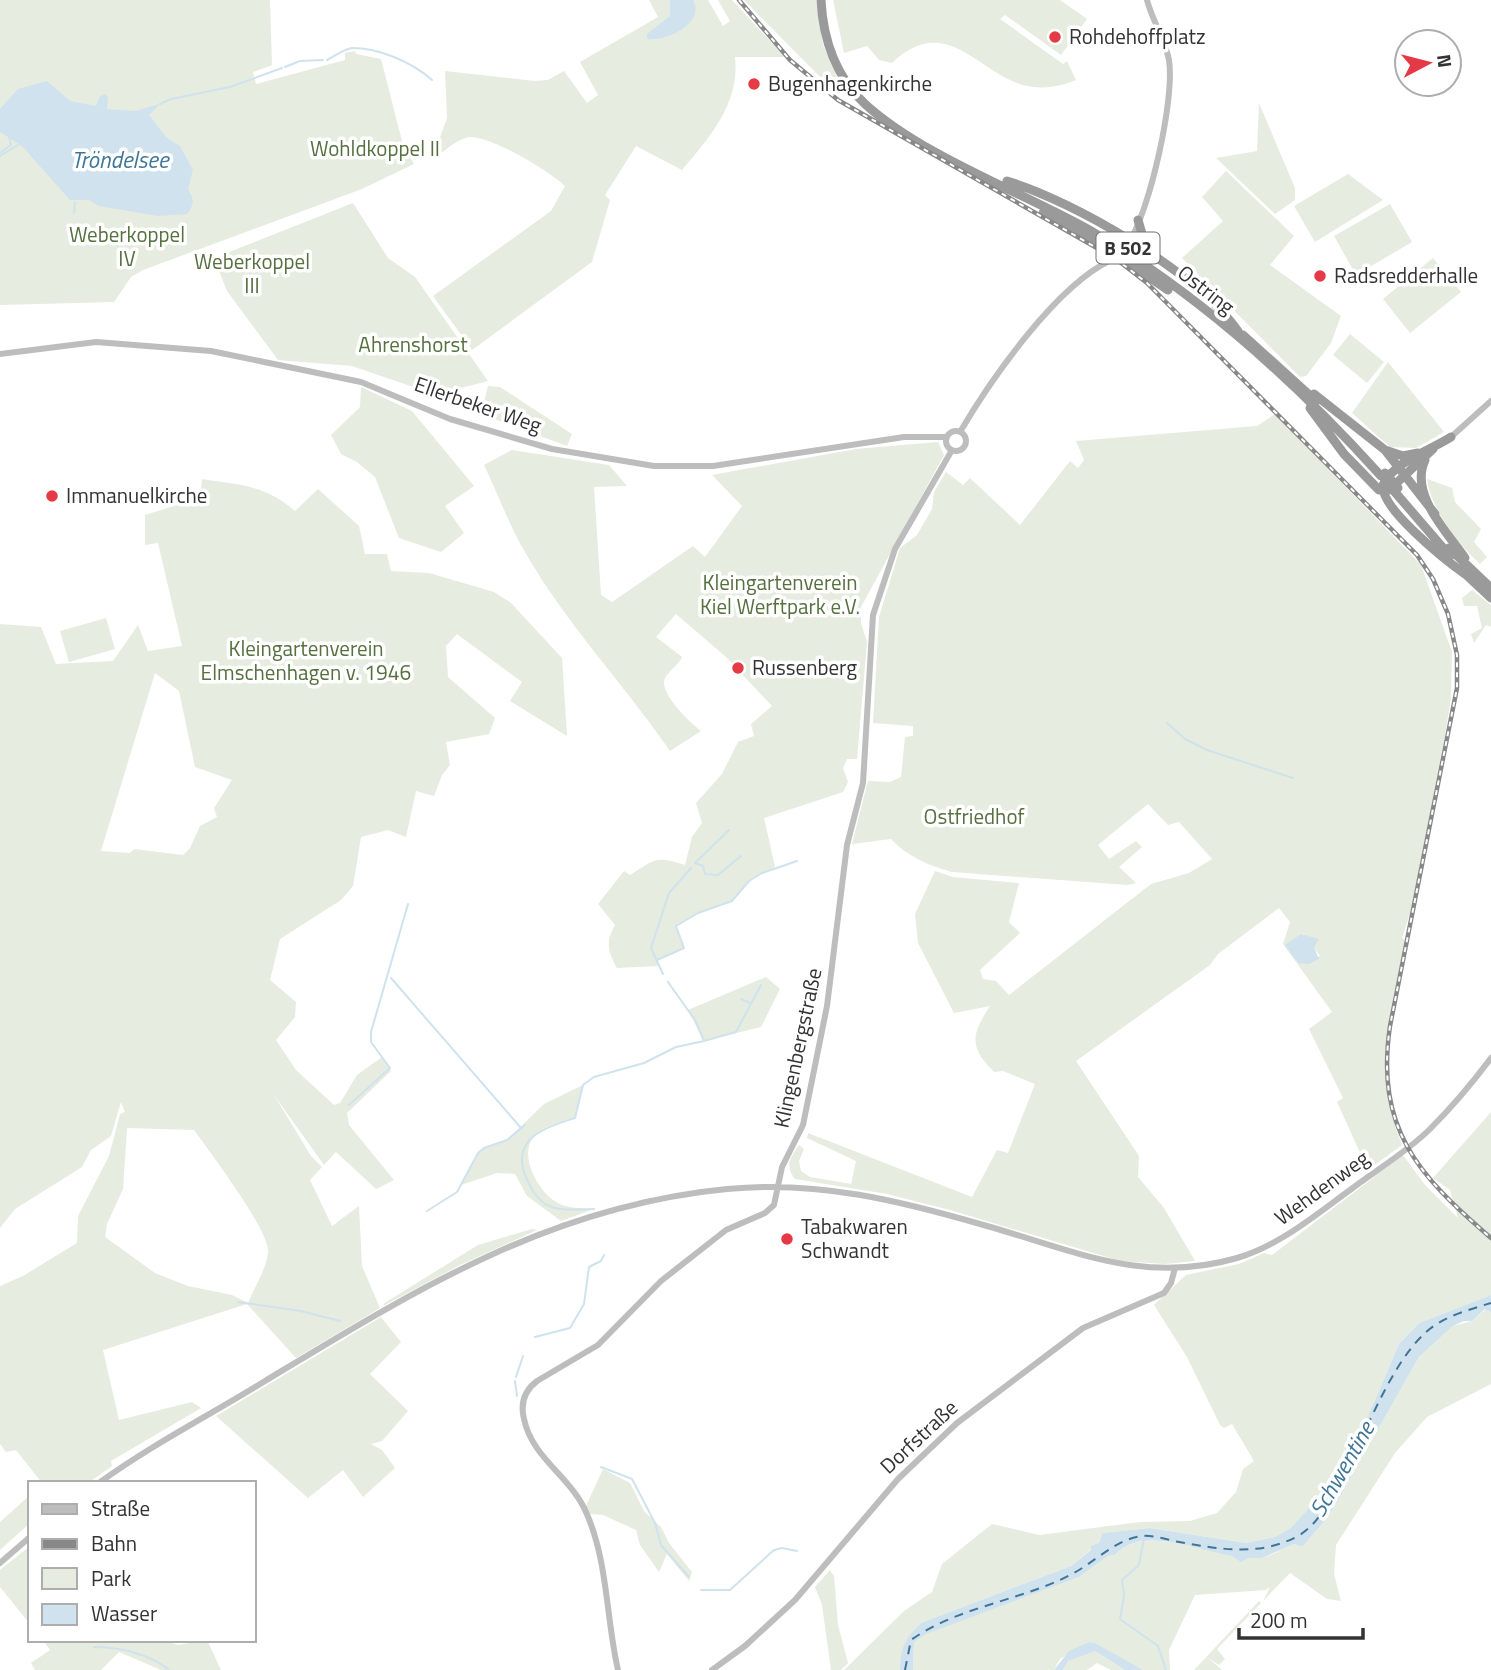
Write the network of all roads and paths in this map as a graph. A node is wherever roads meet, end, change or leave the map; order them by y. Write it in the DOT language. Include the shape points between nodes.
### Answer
graph roads {
  1 [pos="821,0"];
  2 [pos="826,0"];
  3 [pos="1147,0"];
  4 [pos="1008,184"];
  5 [pos="1137,223"];
  6 [pos="1126,241"];
  7 [pos="1113,254"];
  8 [pos="1150,255"];
  9 [pos="1235,333"];
  10 [pos="0,354"];
  11 [pos="1296,382"];
  12 [pos="1301,395"];
  13 [pos="1491,401"];
  14 [pos="960,432"];
  15 [pos="947,437"];
  16 [pos="1451,437"];
  17 [pos="952,450"];
  18 [pos="1385,450"];
  19 [pos="1423,456"];
  20 [pos="1402,473"];
  21 [pos="1383,475"];
  22 [pos="1382,491"];
  23 [pos="1435,514"];
  24 [pos="1468,571"];
  25 [pos="1491,588"];
  26 [pos="1491,598"];
  27 [pos="1491,1058"];
  28 [pos="779,1186"];
  29 [pos="1175,1268"];
  30 [pos="102,1481"];
  31 [pos="28,1539"];
  32 [pos="0,1563"];
  33 [pos="618,1670"];
  34 [pos="712,1670"];
  1 -- 4 [label="highway, Ostring / B 502" via="831,53 858,97 901,131"];
  2 -- 4 [label="highway, Ostring / B 502" via="836,51 869,100 918,134"];
  3 -- 5 [label="street" via="1170,71 1156,161"];
  4 -- 6 [label="highway" via="1057,200"];
  4 -- 7 [label="highway" via="1026,203"];
  4 -- 9 [label="highway, Ostring / B 502" via="1128,254"];
  5 -- 6 [label="street"];
  5 -- 8 [label="highway"];
  6 -- 7 [label="street, bridge"];
  6 -- 8 [label="highway"];
  7 -- 9 [label="highway"];
  7 -- 14 [label="street" via="1033,328"];
  8 -- 9 [label="highway" via="1204,294"];
  9 -- 11 [label="highway, Ostring / B 502"];
  9 -- 12 [label="highway, Ostring / B 502"];
  10 -- 15 [label="street, Ellerbeker Weg" via="96,342 218,352 360,382 450,419 552,449 654,466 713,466 904,437"];
  11 -- 18 [label="highway"];
  11 -- 21 [label="highway, Ostring / B 502"];
  12 -- 21 [label="highway, Ostring / B 502"];
  12 -- 22 [label="highway" via="1344,454"];
  13 -- 16 [label="street"];
  14 -- 15 [label="street"];
  14 -- 17 [label="street" via="965,445"];
  15 -- 17 [label="street"];
  16 -- 19 [label="highway"];
  17 -- 28 [label="street, Klingenbergstraße" via="895,549 873,615 863,783 847,845 827,1006 803,1125 782,1167"];
  18 -- 19 [label="highway"];
  18 -- 20 [label="highway"];
  19 -- 20 [label="highway"];
  19 -- 23 [label="highway" via="1420,481"];
  20 -- 22 [label="highway" via="1386,480"];
  20 -- 23 [label="highway"];
  21 -- 24 [label="highway, Ostring / B 502"];
  22 -- 24 [label="highway" via="1385,501 1406,523"];
  23 -- 24 [label="highway"];
  24 -- 25 [label="highway, Ostring / B 502"];
  24 -- 26 [label="highway, Ostring / B 502"];
  27 -- 29 [label="street, Wehdenweg" via="1429,1130 1303,1225 1238,1257"];
  28 -- 29 [label="street, Wehdenweg" via="881,1197 1091,1259 1133,1268"];
  28 -- 30 [label="street, Wehdenweg" via="716,1190 639,1203 517,1241 412,1292"];
  28 -- 33 [label="street, Klingenbergstraße" via="769,1210 726,1230 660,1281 598,1346 525,1392 523,1409 530,1438 578,1499 589,1521 607,1594"];
  29 -- 34 [label="street, Dorfstraße" via="1164,1293 1069,1338 957,1423 898,1479 795,1600"];
  31 -- 32 [label="street"];
}
